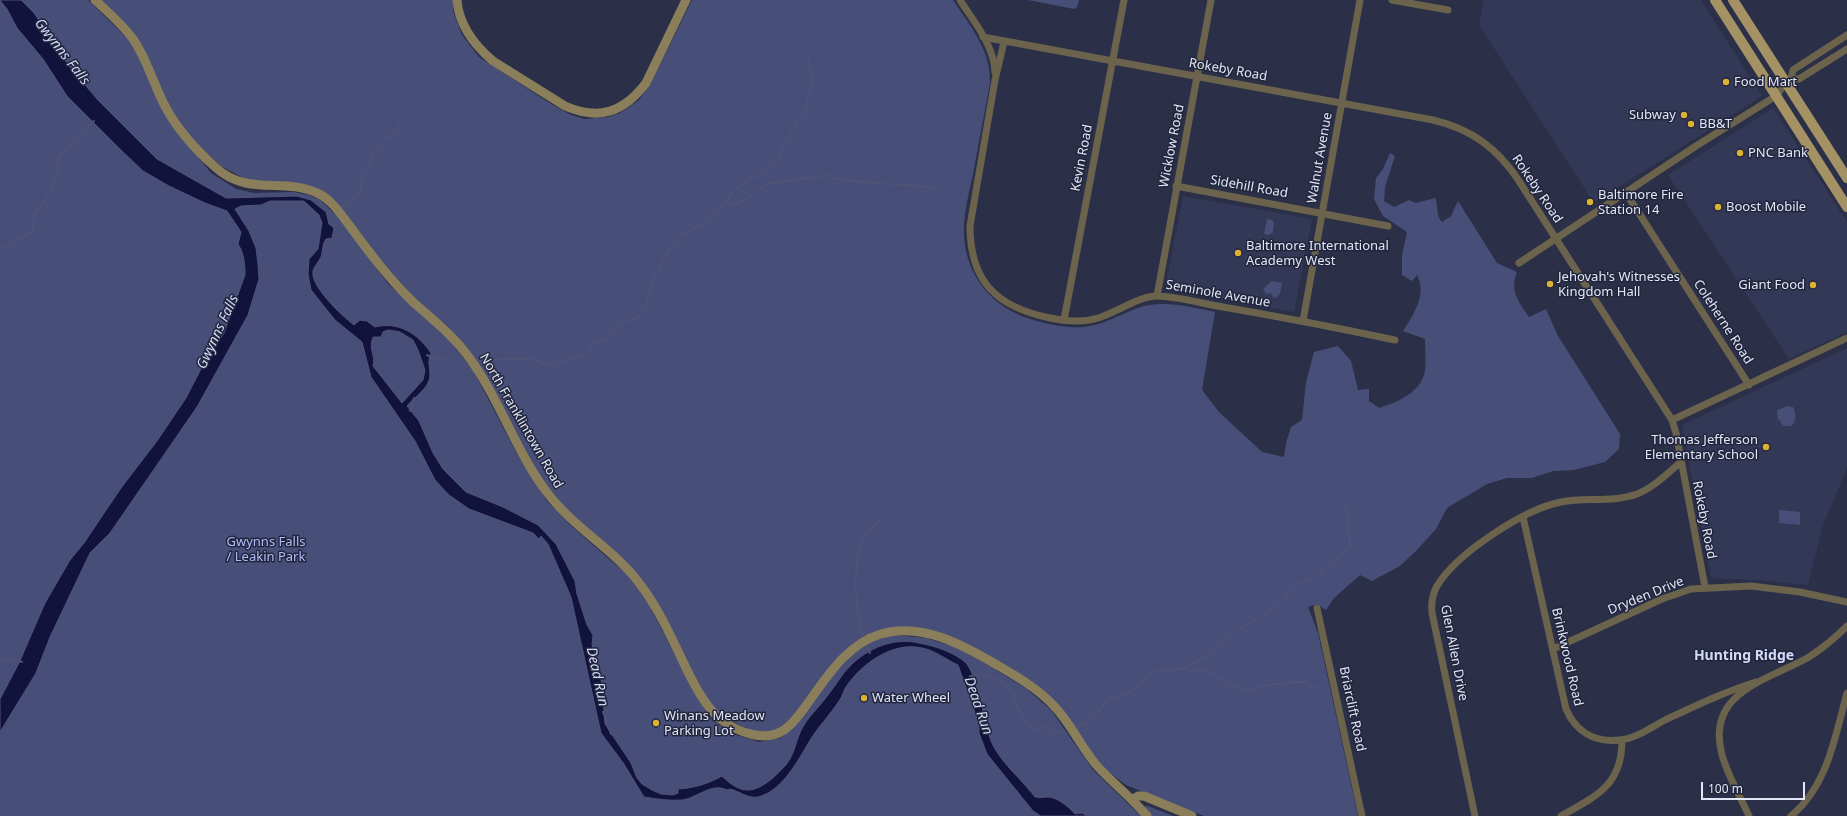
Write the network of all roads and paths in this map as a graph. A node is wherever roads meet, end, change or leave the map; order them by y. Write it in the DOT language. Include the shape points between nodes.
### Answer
graph roads {
  1 [pos="95,0"];
  2 [pos="457,0"];
  3 [pos="686,0"];
  4 [pos="960,0"];
  5 [pos="1124,0"];
  6 [pos="1211,0"];
  7 [pos="1360,0"];
  8 [pos="1392,0"];
  9 [pos="1715,0"];
  10 [pos="1734,0"];
  11 [pos="1448,10"];
  12 [pos="1847,35"];
  13 [pos="983,37"];
  14 [pos="1004,42"];
  15 [pos="1847,49"];
  16 [pos="1113,61"];
  17 [pos="1197,77"];
  18 [pos="995,80"];
  19 [pos="1788,81"];
  20 [pos="1776,96"];
  21 [pos="1342,104"];
  22 [pos="1847,178"];
  23 [pos="1176,186"];
  24 [pos="1626,193"];
  25 [pos="1847,207"];
  26 [pos="1322,213"];
  27 [pos="1388,226"];
  28 [pos="1555,238"];
  29 [pos="1519,262"];
  30 [pos="1156,296"];
  31 [pos="1064,320"];
  32 [pos="1303,321"];
  33 [pos="1847,338"];
  34 [pos="1395,340"];
  35 [pos="1749,384"];
  36 [pos="1672,420"];
  37 [pos="1681,462"];
  38 [pos="1523,516"];
  39 [pos="1705,587"];
  40 [pos="1847,602"];
  41 [pos="1317,608"];
  42 [pos="1847,626"];
  43 [pos="1553,649"];
  44 [pos="1756,682"];
  45 [pos="1847,693"];
  46 [pos="1622,740"];
  47 [pos="1134,801"];
  48 [pos="1147,816"];
  49 [pos="1192,816"];
  50 [pos="1362,816"];
  51 [pos="1475,816"];
  52 [pos="1561,816"];
  53 [pos="1749,816"];
  54 [pos="1790,816"];
  1 -- 47 [label="street, North Franklintown Road" via="133,40 167,109 182,132 212,165 240,183 305,189 323,196 340,213 382,270 447,330 476,368 542,486 572,520 641,584 700,693 723,721 755,735 768,736 780,733 793,722 844,658 860,644 870,638 900,630 922,632 940,636 966,647 1044,696 1066,720 1093,760"];
  2 -- 3 [label="street" via="460,17 469,37 488,56 565,106 598,114 621,106 643,88"];
  4 -- 13 [label="street"];
  5 -- 16 [label="street, Kevin Road"];
  6 -- 17 [label="street, Wicklow Road"];
  7 -- 21 [label="street, Walnut Avenue"];
  8 -- 11 [label="street"];
  9 -- 20 [label="main road"];
  10 -- 19 [label="main road"];
  12 -- 19 [label="street" via="1793,70"];
  13 -- 14 [label="street, Rokeby Road"];
  13 -- 18 [label="street" via="993,59"];
  14 -- 16 [label="street, Rokeby Road"];
  14 -- 18 [label="street, Seminole Avenue"];
  15 -- 19 [label="street" via="1799,80"];
  16 -- 17 [label="street, Rokeby Road"];
  16 -- 31 [label="street, Kevin Road"];
  17 -- 21 [label="street, Rokeby Road"];
  17 -- 23 [label="street, Wicklow Road"];
  18 -- 31 [label="street, Seminole Avenue" via="970,226 970,249 989,288 1007,303 1037,315"];
  19 -- 20 [label="street"];
  19 -- 22 [label="main road"];
  20 -- 24 [label="street"];
  20 -- 25 [label="main road"];
  21 -- 26 [label="street, Walnut Avenue"];
  21 -- 28 [label="street, Rokeby Road" via="1449,124 1476,136 1509,166"];
  23 -- 26 [label="street, Sidehill Road"];
  23 -- 30 [label="street, Wicklow Road"];
  24 -- 28 [label="street"];
  24 -- 35 [label="street, Coleherne Road"];
  26 -- 27 [label="street, Sidehill Road"];
  26 -- 32 [label="street, Walnut Avenue"];
  28 -- 29 [label="street"];
  28 -- 36 [label="street, Rokeby Road"];
  30 -- 31 [label="street, Seminole Avenue" via="1098,318 1076,322"];
  30 -- 32 [label="street, Seminole Avenue"];
  32 -- 34 [label="street, Seminole Avenue"];
  33 -- 35 [label="street"];
  35 -- 36 [label="street"];
  36 -- 37 [label="street, Rokeby Road"];
  37 -- 38 [label="street, Glen Allen Drive" via="1638,493 1611,500 1550,504"];
  37 -- 39 [label="street, Rokeby Road"];
  38 -- 43 [label="street, Brinkwood Road"];
  38 -- 51 [label="street, Glen Allen Drive" via="1482,542 1457,564 1437,586 1431,602"];
  39 -- 40 [label="street, Dryden Drive" via="1751,586 1806,593"];
  39 -- 43 [label="street, Dryden Drive" via="1662,599"];
  41 -- 50 [label="street, Briarclift Road"];
  42 -- 44 [label="street" via="1809,657"];
  43 -- 46 [label="street, Brinkwood Road" via="1566,709 1576,726 1602,740"];
  44 -- 46 [label="street, Brinkwood Road" via="1712,697"];
  44 -- 53 [label="street" via="1733,701 1725,712 1720,733 1725,765"];
  45 -- 54 [label="street" via="1822,775 1807,801"];
  46 -- 52 [label="street" via="1619,764 1609,785"];
  47 -- 48 [label="street, North Franklintown Road"];
  47 -- 49 [label="street" via="1144,796"];
}
